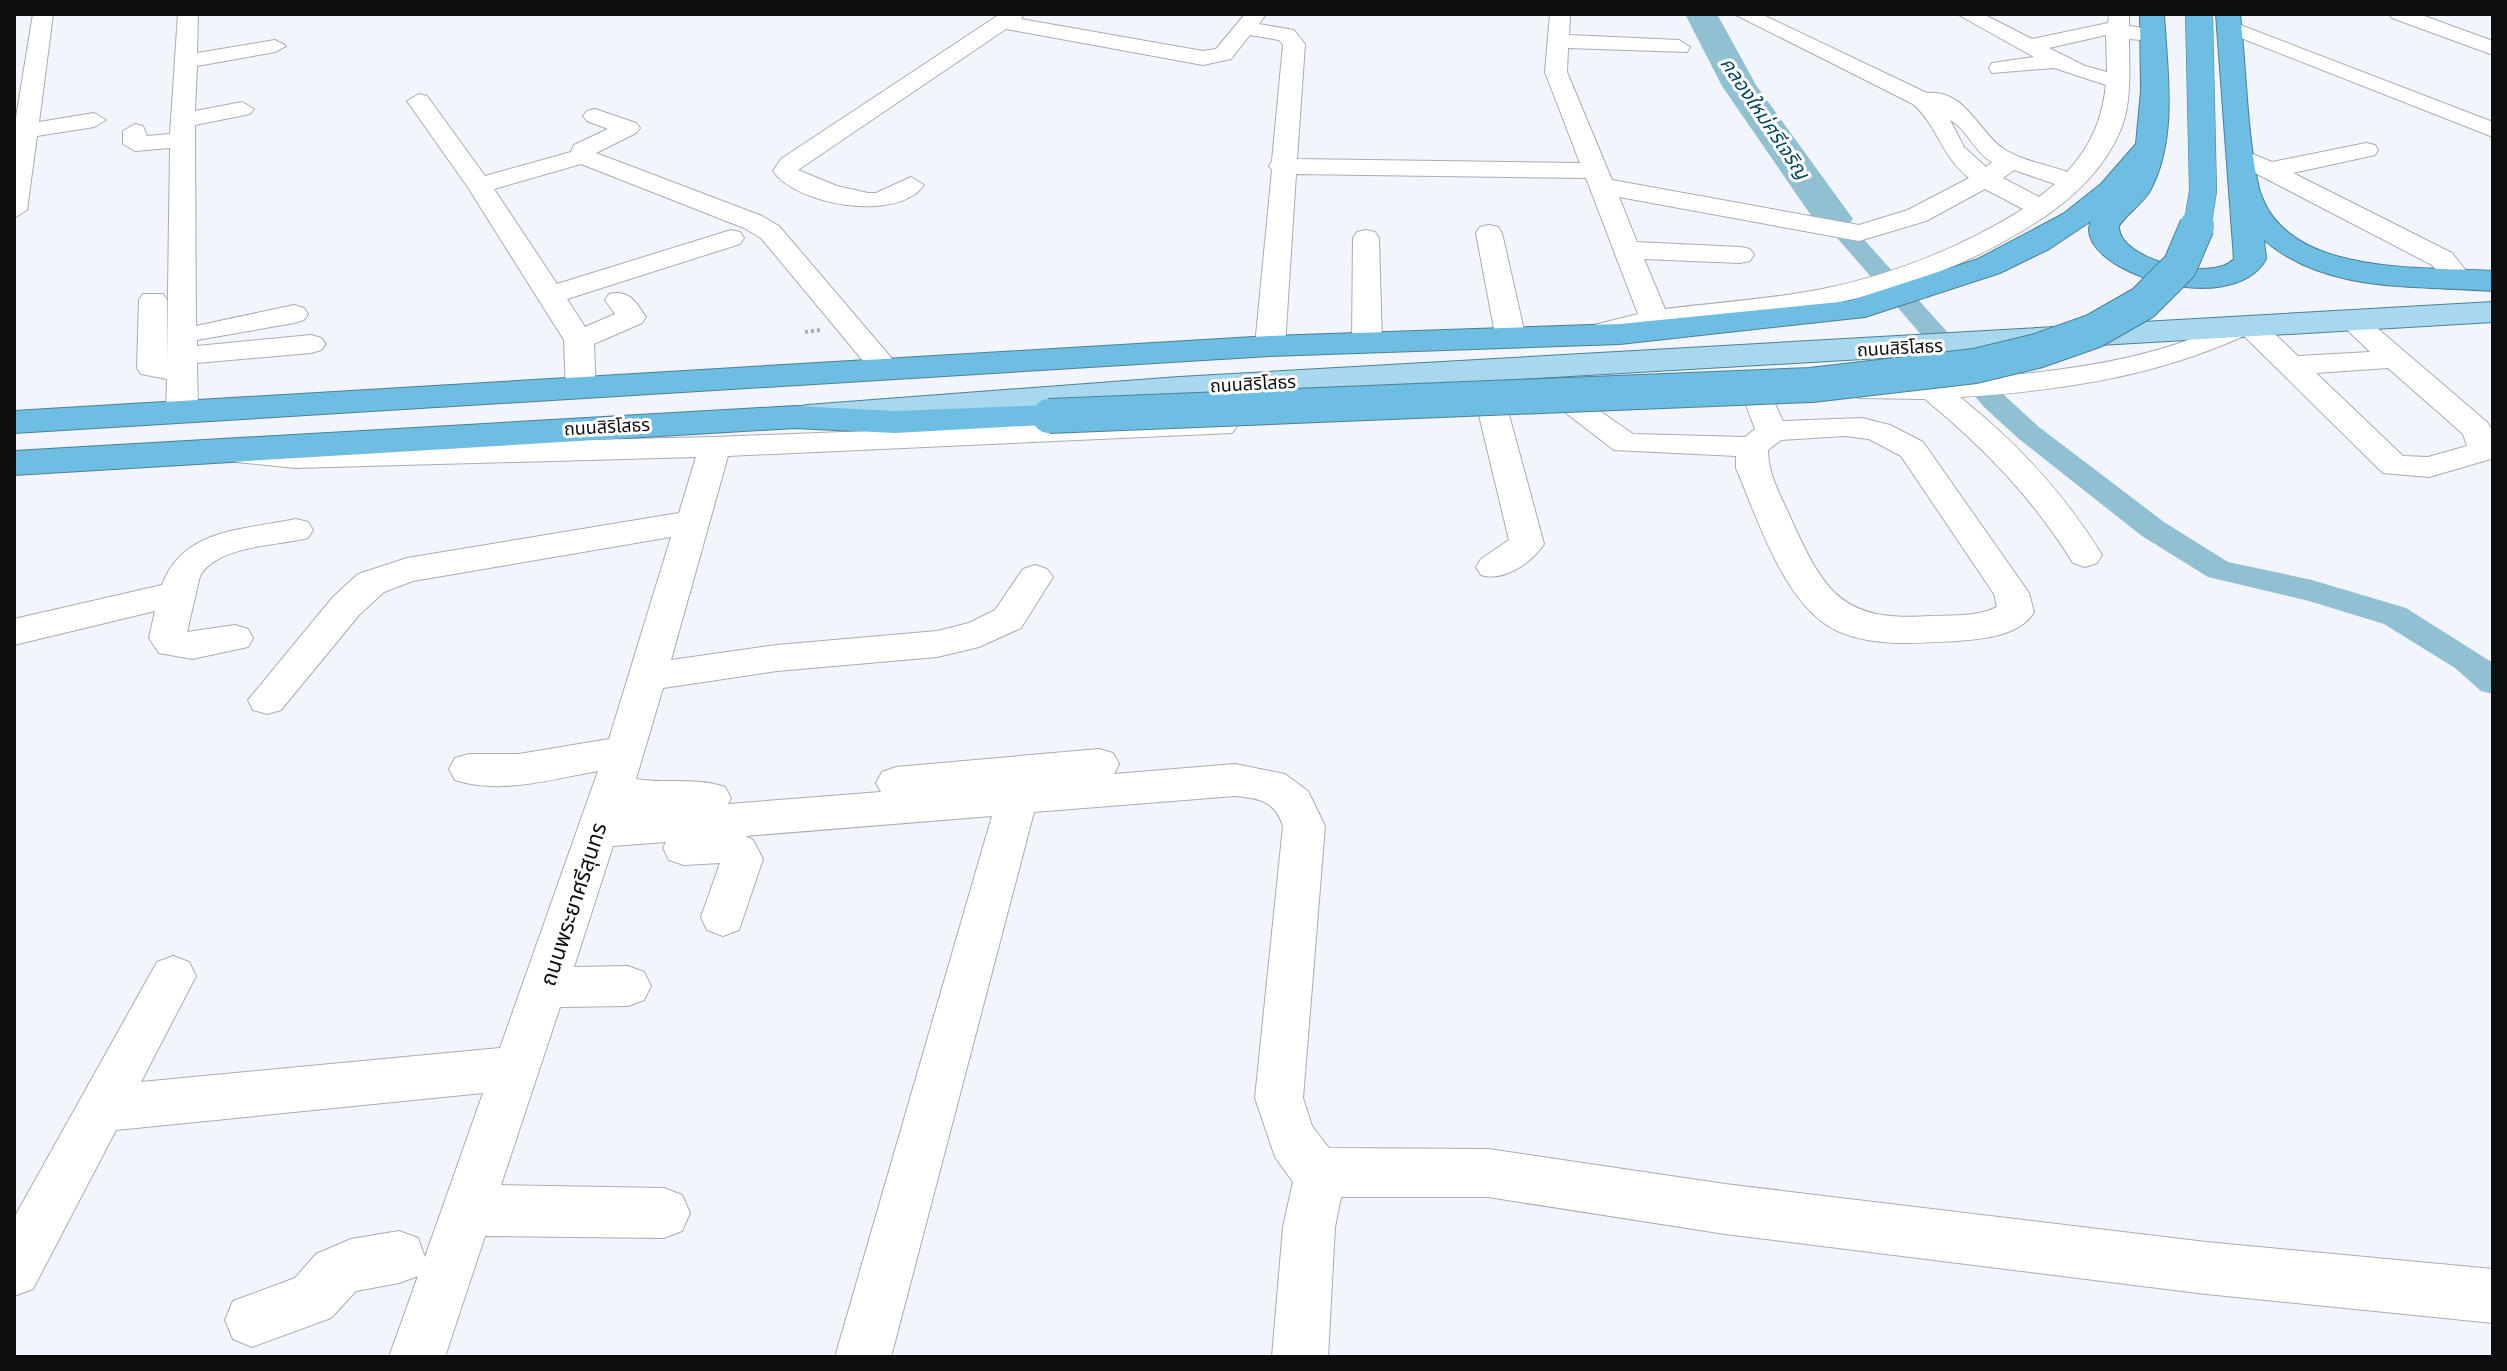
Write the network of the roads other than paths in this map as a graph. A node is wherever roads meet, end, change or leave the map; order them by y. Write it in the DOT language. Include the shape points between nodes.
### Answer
graph roads {
  1 [pos="43,14"];
  2 [pos="188,14"];
  3 [pos="1560,14"];
  4 [pos="1744,14"];
  5 [pos="1786,14"];
  6 [pos="1967,14"];
  7 [pos="2199,14"];
  8 [pos="2399,14"];
  9 [pos="1010,18"];
  10 [pos="2229,20"];
  11 [pos="1251,21"];
  12 [pos="2114,24"];
  13 [pos="2152,25"];
  14 [pos="2003,33"];
  15 [pos="1558,41"];
  16 [pos="275,46"];
  17 [pos="2029,46"];
  18 [pos="1679,47"];
  19 [pos="2493,48"];
  20 [pos="186,61"];
  21 [pos="2057,61"];
  22 [pos="2000,68"];
  23 [pos="2115,81"];
  24 [pos="419,101"];
  25 [pos="242,109"];
  26 [pos="595,116"];
  27 [pos="94,120"];
  28 [pos="182,130"];
  29 [pos="2493,130"];
  30 [pos="26,131"];
  31 [pos="135,131"];
  32 [pos="2149,147"];
  33 [pos="2366,150"];
  34 [pos="582,156"];
  35 [pos="1377,156"];
  36 [pos="1282,159"];
  37 [pos="2009,162"];
  38 [pos="1987,177"];
  39 [pos="1598,178"];
  40 [pos="2257,181"];
  41 [pos="2073,182"];
  42 [pos="479,185"];
  43 [pos="911,185"];
  44 [pos="2369,191"];
  45 [pos="2330,201"];
  46 [pos="2041,208"];
  47 [pos="14,210"];
  48 [pos="1489,233"];
  49 [pos="731,238"];
  50 [pos="1366,238"];
  51 [pos="1627,250"];
  52 [pos="1740,255"];
  53 [pos="2457,277"];
  54 [pos="2493,284"];
  55 [pos="550,295"];
  56 [pos="153,300"];
  57 [pos="619,300"];
  58 [pos="2493,312"];
  59 [pos="294,314"];
  60 [pos="2356,314"];
  61 [pos="1654,317"];
  62 [pos="2244,329"];
  63 [pos="1620,334"];
  64 [pos="1584,336"];
  65 [pos="1511,339"];
  66 [pos="579,340"];
  67 [pos="311,344"];
  68 [pos="1367,344"];
  69 [pos="1270,346"];
  70 [pos="182,355"];
  71 [pos="2392,359"];
  72 [pos="2290,366"];
  73 [pos="885,368"];
  74 [pos="581,389"];
  75 [pos="1932,389"];
  76 [pos="1758,397"];
  77 [pos="1573,407"];
  78 [pos="1493,411"];
  79 [pos="182,412"];
  80 [pos="795,417"];
  81 [pos="14,422"];
  82 [pos="1762,440"];
  83 [pos="223,449"];
  84 [pos="714,450"];
  85 [pos="616,461"];
  86 [pos="14,463"];
  87 [pos="693,522"];
  88 [pos="296,530"];
  89 [pos="2085,555"];
  90 [pos="1493,567"];
  91 [pos="1035,577"];
  92 [pos="179,593"];
  93 [pos="14,632"];
  94 [pos="235,638"];
  95 [pos="647,677"];
  96 [pos="267,700"];
  97 [pos="625,751"];
  98 [pos="1099,764"];
  99 [pos="469,769"];
  100 [pos="1000,792"];
  101 [pos="599,826"];
  102 [pos="723,917"];
  103 [pos="173,976"];
  104 [pos="628,986"];
  105 [pos="546,987"];
  106 [pos="517,1068"];
  107 [pos="100,1109"];
  108 [pos="1321,1172"];
  109 [pos="664,1213"];
  110 [pos="434,1244"];
  111 [pos="14,1270"];
  112 [pos="2493,1296"];
  113 [pos="252,1320"];
  114 [pos="417,1357"];
  115 [pos="863,1357"];
  116 [pos="1300,1357"];
  1 -- 30 [label="street"];
  2 -- 20 [label="street"];
  3 -- 15 [label="street"];
  4 -- 38 [label="street" via="1921,99 1934,109 1954,150"];
  5 -- 37 [label="street" via="1956,112 1988,150"];
  6 -- 14 [label="street"];
  7 -- 80 [label="highway, bridge" via="2203,185 2200,222 2184,261 2153,295 2105,325 2038,352 1982,367 1811,385 895,422"];
  8 -- 19 [label="street"];
  9 -- 11 [label="street" via="1203,58 1223,54"];
  9 -- 43 [label="street" via="785,171 808,184 869,201 887,199"];
  10 -- 29 [label="street"];
  10 -- 40 [label="highway" via="2243,157"];
  11 -- 36 [label="street" via="1286,35 1294,44"];
  12 -- 13 [label="street"];
  12 -- 14 [label="street" via="2065,20"];
  12 -- 17 [label="street"];
  12 -- 23 [label="street"];
  13 -- 32 [label="highway"];
  14 -- 17 [label="street"];
  15 -- 18 [label="street"];
  15 -- 39 [label="street" via="1556,72"];
  16 -- 20 [label="street"];
  17 -- 21 [label="street"];
  20 -- 28 [label="street"];
  21 -- 22 [label="street"];
  21 -- 23 [label="street"];
  23 -- 41 [label="street" via="2110,127"];
  24 -- 42 [label="street"];
  25 -- 28 [label="street"];
  26 -- 34 [label="street" via="628,128 583,150"];
  27 -- 30 [label="street"];
  28 -- 31 [label="street" via="135,144"];
  28 -- 70 [label="street"];
  30 -- 47 [label="street"];
  32 -- 40 [label="highway" via="2134,195 2103,230 2106,240 2133,261 2188,278 2236,275 2246,269"];
  32 -- 63 [label="highway" via="2111,190 2074,220 1989,266 1939,284 1853,310"];
  33 -- 40 [label="street"];
  34 -- 42 [label="street"];
  34 -- 73 [label="street" via="770,232"];
  35 -- 36 [label="street"];
  36 -- 39 [label="street"];
  36 -- 69 [label="street"];
  37 -- 38 [label="street"];
  37 -- 41 [label="street"];
  38 -- 39 [label="street" via="1894,226 1859,233"];
  38 -- 46 [label="street"];
  39 -- 51 [label="street"];
  40 -- 45 [label="street"];
  40 -- 53 [label="highway" via="2268,228 2292,247 2362,274"];
  41 -- 46 [label="street"];
  42 -- 55 [label="street"];
  44 -- 45 [label="street"];
  45 -- 53 [label="street" via="2442,259"];
  46 -- 61 [label="street" via="1952,255 1870,286 1793,302"];
  48 -- 65 [label="street"];
  49 -- 55 [label="street"];
  50 -- 68 [label="street"];
  51 -- 52 [label="street"];
  51 -- 61 [label="street"];
  53 -- 54 [label="highway"];
  54 -- 60 [label="main road, ถนนสิริโสธร"];
  55 -- 66 [label="street"];
  56 -- 70 [label="street" via="152,368"];
  57 -- 66 [label="street" via="632,317"];
  58 -- 60 [label="main road, ถนนสิริโสธร"];
  59 -- 70 [label="street"];
  60 -- 62 [label="main road, ถนนสิริโสธร"];
  60 -- 63 [label="main road, ถนนสิริโสธร"];
  60 -- 71 [label="street"];
  61 -- 64 [label="street"];
  62 -- 72 [label="street"];
  62 -- 75 [label="street" via="2168,357 2093,373"];
  62 -- 80 [label="main road, ถนนสิริโสธร" via="1179,388"];
  63 -- 64 [label="highway, ถนนสิริโสธร"];
  64 -- 65 [label="highway, ถนนสิริโสธร"];
  65 -- 68 [label="highway, ถนนสิริโสธร"];
  66 -- 74 [label="street"];
  67 -- 70 [label="street"];
  68 -- 69 [label="highway, ถนนสิริโสธร"];
  69 -- 73 [label="highway, ถนนสิริโสธร"];
  70 -- 79 [label="street"];
  71 -- 72 [label="street"];
  71 -- 72 [label="street" via="2476,429 2484,443 2480,452 2429,467 2394,466"];
  73 -- 74 [label="highway, ถนนสิริโสธร"];
  74 -- 79 [label="highway, ถนนสิริโสธร"];
  75 -- 76 [label="street"];
  75 -- 89 [label="street" via="2028,475 2058,509"];
  76 -- 77 [label="street"];
  76 -- 82 [label="street"];
  77 -- 78 [label="street"];
  77 -- 82 [label="street" via="1625,443"];
  78 -- 84 [label="street"];
  78 -- 90 [label="street" via="1527,544"];
  79 -- 81 [label="highway, ถนนสิริโสธร"];
  80 -- 83 [label="highway, ถนนสิริโสธร"];
  82 -- 82 [label="street" via="1752,468 1810,590 1828,609 1853,624 1919,630 2000,624 2016,612 2011,593 1903,442 1874,428 1839,425"];
  83 -- 84 [label="street" via="253,457 295,458"];
  83 -- 86 [label="highway, ถนนสิริโสธร"];
  84 -- 85 [label="street"];
  84 -- 87 [label="street, ถนนพระยาศรีสุนทร"];
  87 -- 95 [label="street, ถนนพระยาศรีสุนทร"];
  87 -- 96 [label="street" via="407,570 371,583"];
  88 -- 92 [label="street" via="207,551 192,560"];
  91 -- 95 [label="street" via="1008,619 979,634 937,644 777,658"];
  92 -- 93 [label="street"];
  92 -- 94 [label="street" via="167,638 172,644"];
  95 -- 97 [label="street, ถนนพระยาศรีสุนทร"];
  97 -- 99 [label="street" via="519,770"];
  97 -- 101 [label="street, ถนนพระยาศรีสุนทร"];
  98 -- 100 [label="street"];
  100 -- 101 [label="street"];
  100 -- 108 [label="street" via="1235,780 1263,783 1285,792 1298,805 1304,826 1279,1098 1288,1136 1306,1163"];
  100 -- 115 [label="street"];
  101 -- 102 [label="street" via="732,846 742,859"];
  101 -- 105 [label="street, ถนนพระยาศรีสุนทร"];
  103 -- 107 [label="street"];
  104 -- 105 [label="street"];
  105 -- 106 [label="street, ถนนพระยาศรีสุนทร"];
  106 -- 107 [label="street"];
  106 -- 110 [label="street, ถนนพระยาศรีสุนทร"];
  107 -- 111 [label="street"];
  108 -- 112 [label="street" via="1488,1173 1725,1209 2175,1265"];
  108 -- 116 [label="street" via="1307,1241"];
  109 -- 110 [label="street"];
  110 -- 113 [label="street" via="351,1265 335,1273 312,1299"];
  110 -- 114 [label="street, ถนนพระยาศรีสุนทร"];
}
